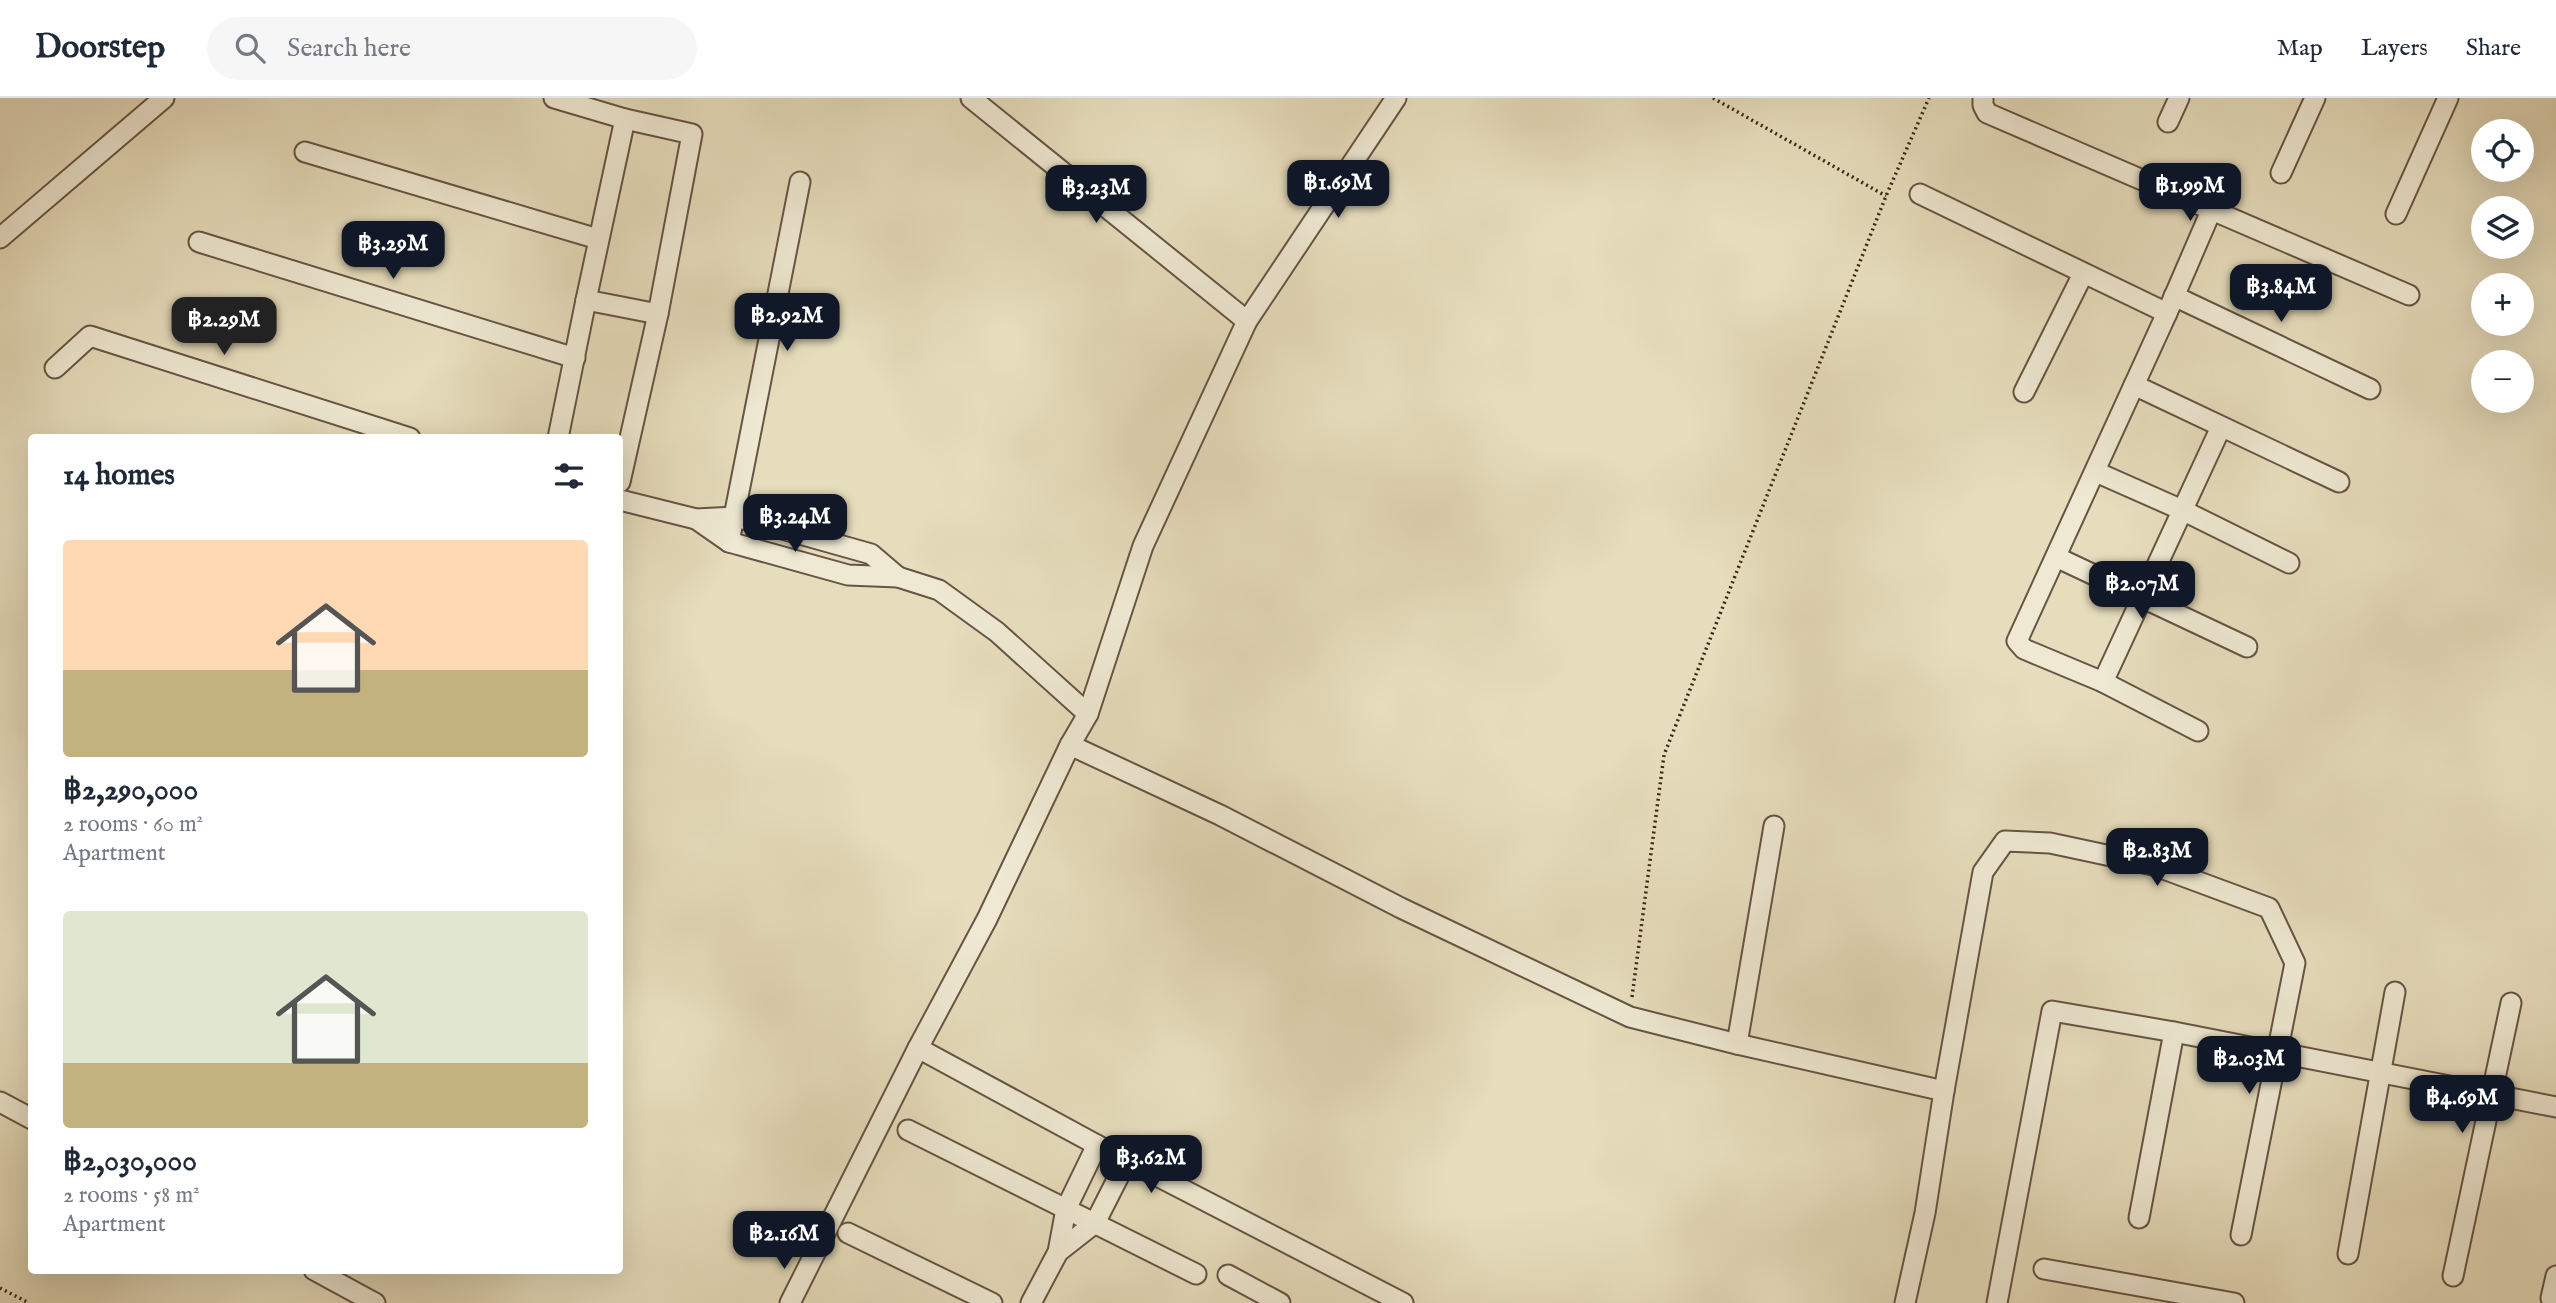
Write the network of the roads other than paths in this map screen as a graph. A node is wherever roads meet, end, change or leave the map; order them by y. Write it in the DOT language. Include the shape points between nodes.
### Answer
graph roads {
  1 [pos="164,98"];
  2 [pos="554,98"];
  3 [pos="971,98"];
  4 [pos="1396,98"];
  5 [pos="1983,98"];
  6 [pos="2179,98"];
  7 [pos="2315,98"];
  8 [pos="2448,98"];
  9 [pos="625,119"];
  10 [pos="2168,122"];
  11 [pos="305,152"];
  12 [pos="2281,173"];
  13 [pos="800,182"];
  14 [pos="1920,194"];
  15 [pos="2211,211"];
  16 [pos="2396,214"];
  17 [pos="0,238"];
  18 [pos="598,239"];
  19 [pos="199,242"];
  20 [pos="2082,274"];
  21 [pos="2409,295"];
  22 [pos="586,300"];
  23 [pos="2171,304"];
  24 [pos="658,314"];
  25 [pos="1247,321"];
  26 [pos="575,358"];
  27 [pos="55,368"];
  28 [pos="2134,385"];
  29 [pos="2370,389"];
  30 [pos="2024,392"];
  31 [pos="2221,427"];
  32 [pos="397,434"];
  33 [pos="559,434"];
  34 [pos="623,469"];
  35 [pos="2096,471"];
  36 [pos="2339,482"];
  37 [pos="623,501"];
  38 [pos="2182,510"];
  39 [pos="735,517"];
  40 [pos="696,519"];
  41 [pos="729,542"];
  42 [pos="2056,557"];
  43 [pos="2289,564"];
  44 [pos="898,577"];
  45 [pos="2141,598"];
  46 [pos="2247,647"];
  47 [pos="2103,682"];
  48 [pos="1088,714"];
  49 [pos="2198,731"];
  50 [pos="1070,745"];
  51 [pos="1774,826"];
  52 [pos="2395,992"];
  53 [pos="2511,1003"];
  54 [pos="2174,1032"];
  55 [pos="1737,1044"];
  56 [pos="918,1048"];
  57 [pos="2278,1052"];
  58 [pos="2379,1072"];
  59 [pos="1944,1091"];
  60 [pos="2491,1094"];
  61 [pos="0,1102"];
  62 [pos="2556,1107"];
  63 [pos="28,1117"];
  64 [pos="908,1130"];
  65 [pos="1097,1145"];
  66 [pos="1127,1160"];
  67 [pos="1066,1209"];
  68 [pos="2139,1218"];
  69 [pos="1095,1223"];
  70 [pos="848,1233"];
  71 [pos="2241,1235"];
  72 [pos="1058,1252"];
  73 [pos="2348,1254"];
  74 [pos="2044,1269"];
  75 [pos="321,1274"];
  76 [pos="1196,1274"];
  77 [pos="1228,1275"];
  78 [pos="2453,1276"];
  79 [pos="2556,1276"];
  80 [pos="2551,1298"];
  81 [pos="375,1303"];
  82 [pos="790,1303"];
  83 [pos="992,1303"];
  84 [pos="1031,1303"];
  85 [pos="1280,1303"];
  86 [pos="1404,1303"];
  87 [pos="1905,1303"];
  88 [pos="1997,1303"];
  89 [pos="2234,1303"];
  1 -- 17 [label="street"];
  2 -- 9 [label="street"];
  3 -- 25 [label="street"];
  4 -- 25 [label="street"];
  5 -- 15 [label="street" via="1987,113"];
  6 -- 10 [label="street"];
  7 -- 12 [label="street"];
  8 -- 16 [label="street"];
  9 -- 18 [label="street"];
  9 -- 24 [label="street" via="692,134"];
  11 -- 18 [label="street"];
  13 -- 39 [label="street"];
  14 -- 20 [label="street"];
  15 -- 21 [label="street"];
  15 -- 23 [label="street"];
  18 -- 22 [label="street"];
  19 -- 26 [label="street"];
  20 -- 23 [label="street"];
  20 -- 30 [label="street"];
  22 -- 24 [label="street"];
  22 -- 26 [label="street"];
  23 -- 28 [label="street"];
  23 -- 29 [label="street"];
  24 -- 34 [label="street"];
  25 -- 48 [label="street" via="1143,546"];
  26 -- 33 [label="street"];
  27 -- 32 [label="street" via="90,336"];
  28 -- 31 [label="street"];
  28 -- 35 [label="street"];
  31 -- 36 [label="street"];
  31 -- 38 [label="street"];
  35 -- 38 [label="street"];
  35 -- 42 [label="street"];
  37 -- 40 [label="street"];
  38 -- 43 [label="street"];
  38 -- 45 [label="street"];
  39 -- 40 [label="street"];
  39 -- 41 [label="street"];
  39 -- 44 [label="street" via="871,554"];
  40 -- 41 [label="street"];
  41 -- 44 [label="street" via="848,575"];
  42 -- 45 [label="street"];
  42 -- 47 [label="street" via="2017,641 2024,649"];
  44 -- 48 [label="street" via="939,590 998,632"];
  45 -- 46 [label="street"];
  45 -- 47 [label="street"];
  47 -- 49 [label="street"];
  48 -- 50 [label="street"];
  50 -- 55 [label="street" via="1630,1017"];
  50 -- 56 [label="street" via="987,919"];
  51 -- 55 [label="street"];
  52 -- 58 [label="street"];
  53 -- 60 [label="street"];
  54 -- 57 [label="street"];
  54 -- 68 [label="street"];
  54 -- 88 [label="street" via="2052,1011"];
  55 -- 59 [label="street"];
  56 -- 65 [label="street"];
  56 -- 82 [label="street"];
  57 -- 58 [label="street"];
  57 -- 59 [label="street" via="2295,964 2269,908 2153,865 2050,843 2005,841 1983,872"];
  57 -- 71 [label="street"];
  58 -- 60 [label="street"];
  58 -- 73 [label="street"];
  59 -- 87 [label="street"];
  60 -- 62 [label="street"];
  60 -- 78 [label="street"];
  61 -- 63 [label="street"];
  64 -- 67 [label="street"];
  65 -- 66 [label="street"];
  65 -- 67 [label="street"];
  66 -- 69 [label="street"];
  66 -- 86 [label="street"];
  67 -- 69 [label="street"];
  67 -- 72 [label="street"];
  69 -- 72 [label="street"];
  69 -- 76 [label="street"];
  70 -- 83 [label="street"];
  72 -- 84 [label="street"];
  74 -- 89 [label="street"];
  75 -- 81 [label="street"];
  77 -- 85 [label="street"];
  79 -- 80 [label="street"];
}
